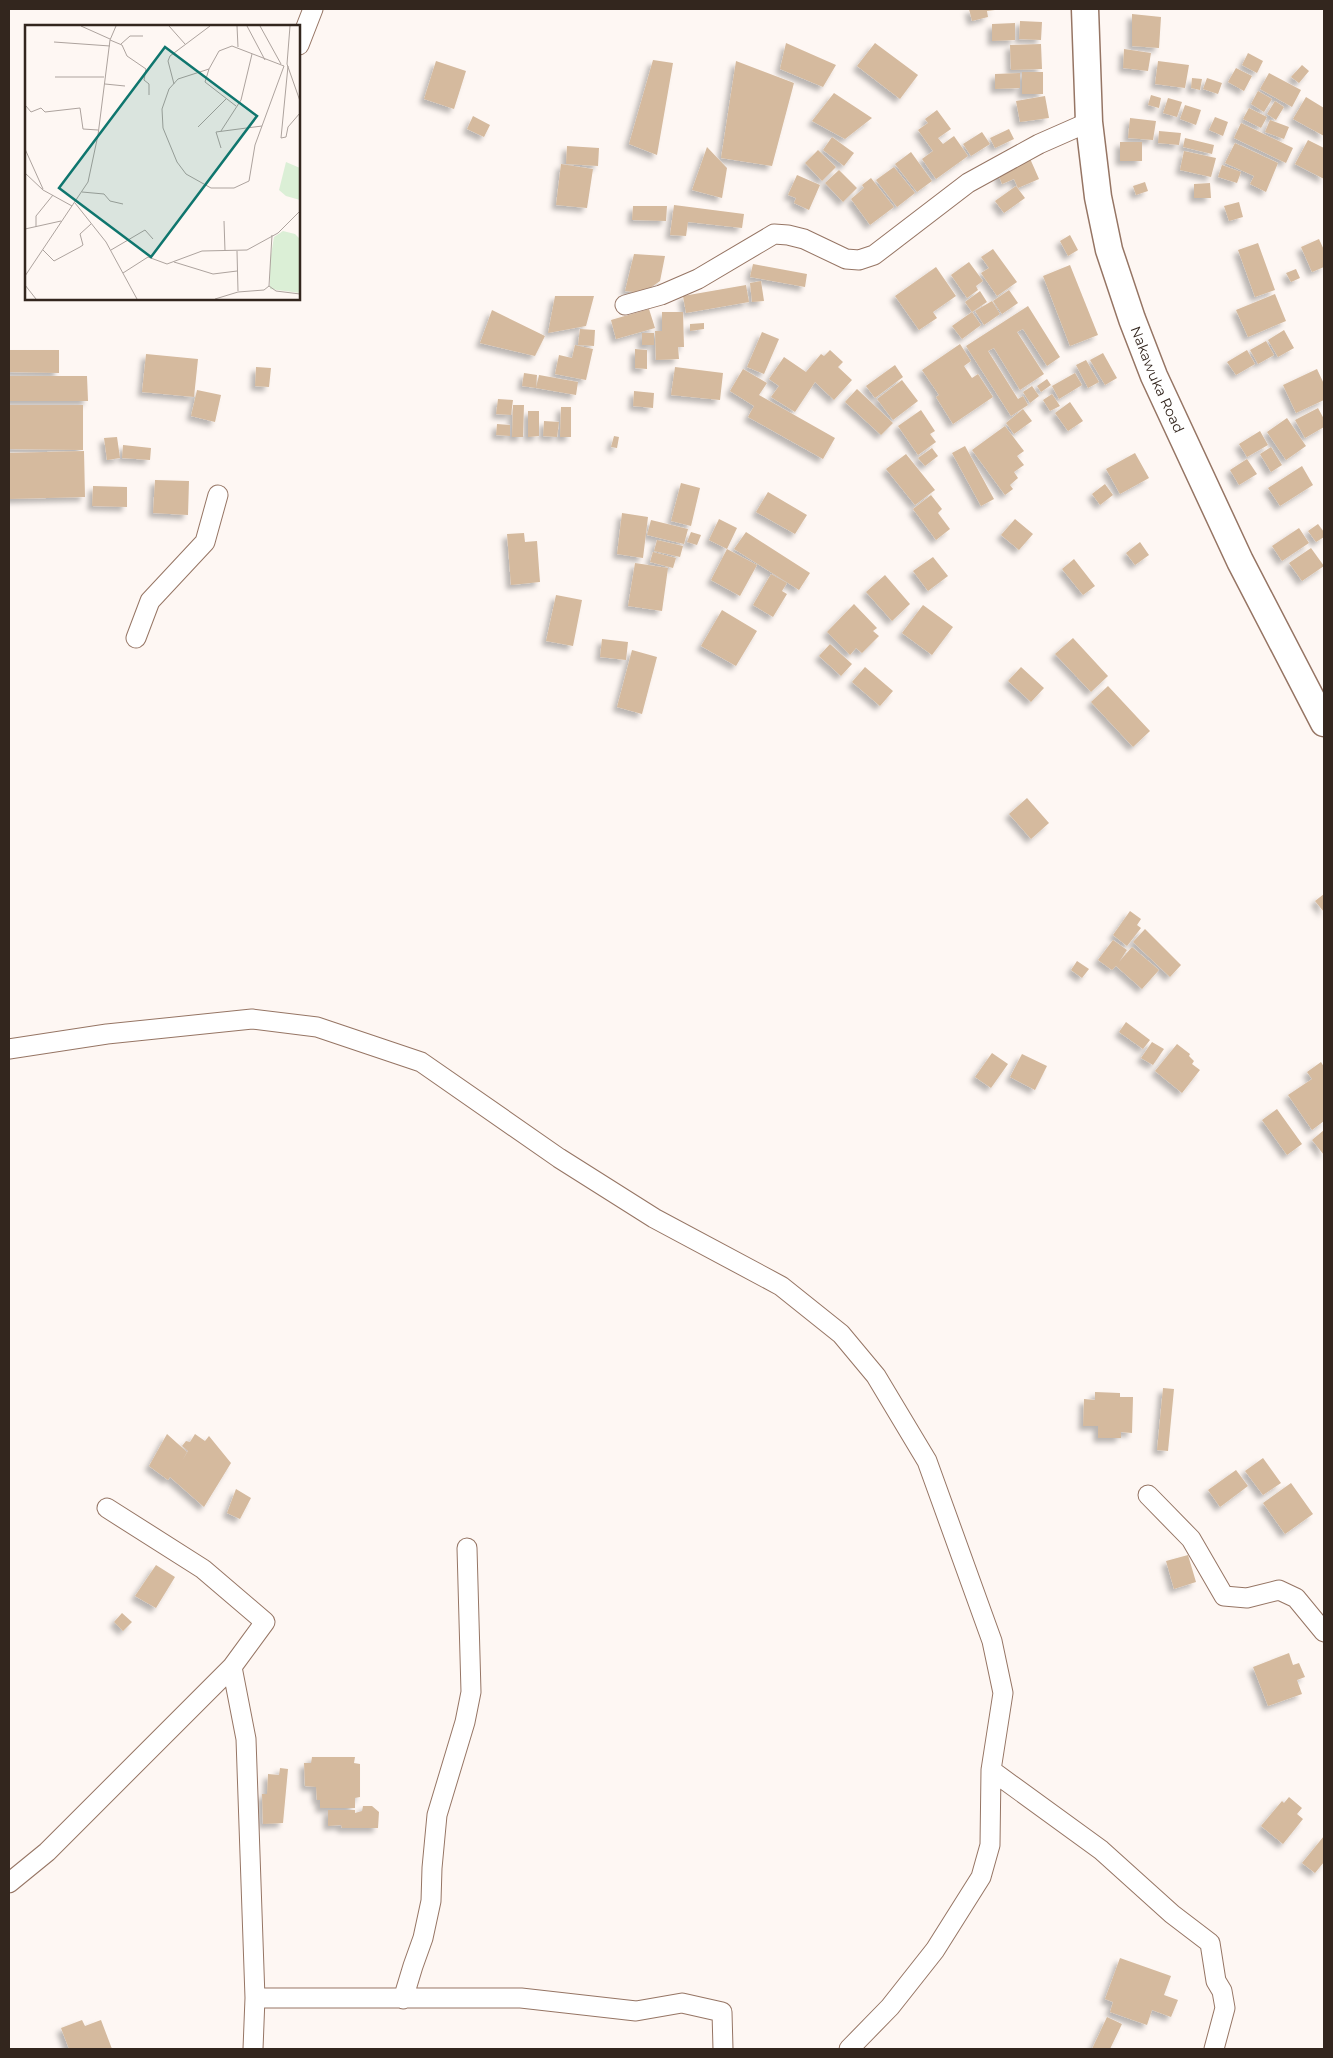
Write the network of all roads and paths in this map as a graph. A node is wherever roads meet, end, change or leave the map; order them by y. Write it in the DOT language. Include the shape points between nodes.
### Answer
graph roads {
  1 [pos="313,9"];
  2 [pos="1085,9"];
  3 [pos="300,42"];
  4 [pos="1089,122"];
  5 [pos="625,305"];
  6 [pos="218,495"];
  7 [pos="136,638"];
  8 [pos="1324,723"];
  9 [pos="9,1049"];
  10 [pos="1148,1495"];
  11 [pos="107,1508"];
  12 [pos="467,1548"];
  13 [pos="1324,1632"];
  14 [pos="232,1667"];
  15 [pos="990,1770"];
  16 [pos="9,1883"];
  17 [pos="255,1998"];
  18 [pos="403,1999"];
  19 [pos="253,2049"];
  20 [pos="723,2049"];
  21 [pos="849,2049"];
  22 [pos="1214,2049"];
  1 -- 3 [label="street"];
  2 -- 4 [label="main road, Nakawuka Road"];
  4 -- 5 [label="street" via="1038,144 968,183 874,255 859,260 846,259 804,240 774,234 698,279 661,295"];
  4 -- 8 [label="main road, Nakawuka Road" via="1098,197 1109,250 1154,376 1240,561"];
  6 -- 7 [label="street" via="205,542 150,601"];
  9 -- 15 [label="street" via="107,1034 252,1019 317,1027 421,1062 559,1158 654,1218 781,1286 842,1334 876,1376 928,1461 992,1641 1003,1693"];
  10 -- 13 [label="street" via="1191,1539 1224,1596 1247,1598 1279,1590 1296,1598"];
  11 -- 14 [label="street" via="203,1569 265,1622"];
  12 -- 18 [label="street" via="471,1692 437,1814 431,1901"];
  14 -- 16 [label="street" via="47,1852"];
  14 -- 17 [label="street" via="246,1739"];
  15 -- 21 [label="street" via="990,1845 980,1876 929,1957 890,2007"];
  15 -- 22 [label="street" via="1101,1850 1172,1914 1210,1943 1216,1981 1222,1991 1225,2008"];
  17 -- 18 [label="street"];
  17 -- 19 [label="street"];
  18 -- 20 [label="street" via="520,1998 636,2011 682,2003 722,2012"];
}
